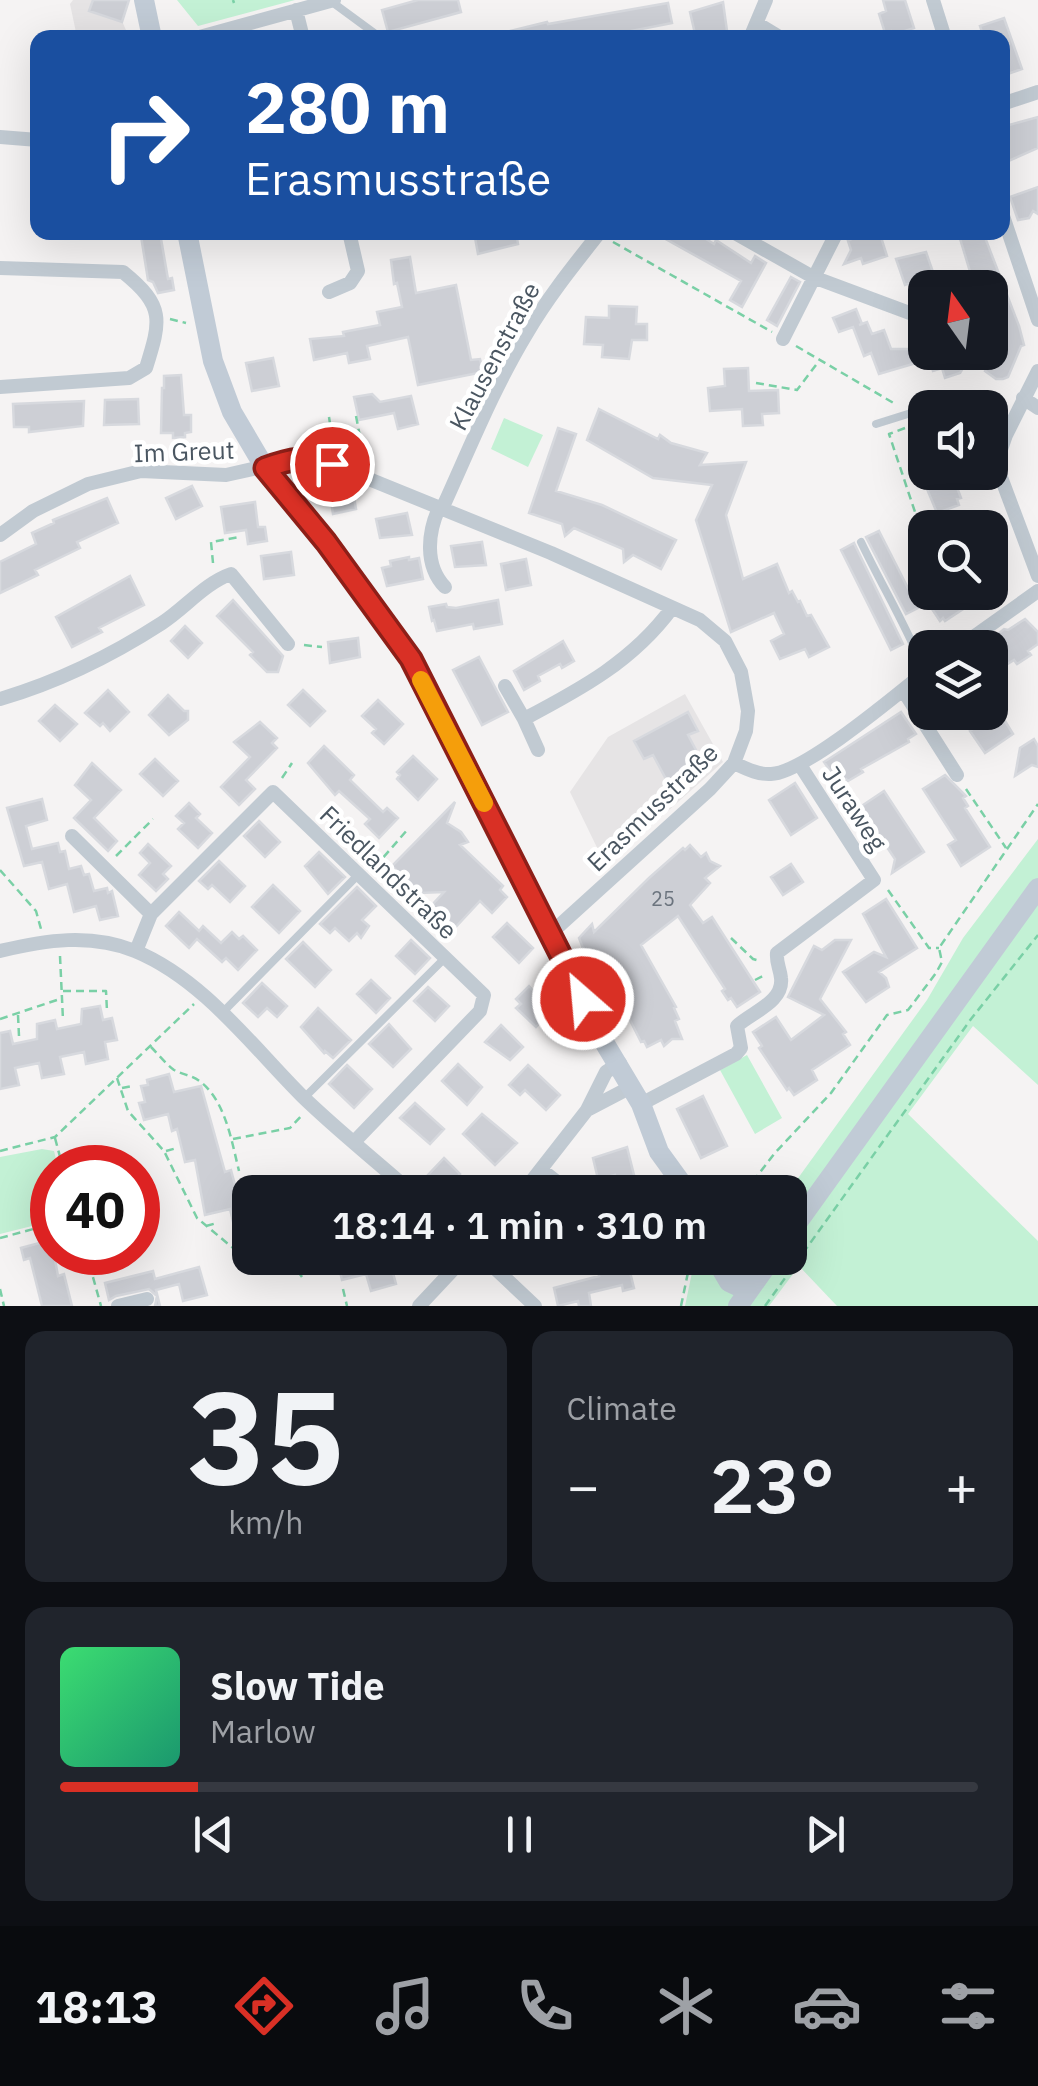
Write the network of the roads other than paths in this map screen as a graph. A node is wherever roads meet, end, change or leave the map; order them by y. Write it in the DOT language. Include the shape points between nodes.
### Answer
graph roads {
  1 [pos="144,0"];
  2 [pos="332,0"];
  3 [pos="766,0"];
  4 [pos="933,0"];
  5 [pos="296,10"];
  6 [pos="150,30"];
  7 [pos="225,30"];
  8 [pos="302,30"];
  9 [pos="371,30"];
  10 [pos="754,30"];
  11 [pos="943,30"];
  12 [pos="1038,92"];
  13 [pos="1010,101"];
  14 [pos="1010,236"];
  15 [pos="190,240"];
  16 [pos="351,240"];
  17 [pos="595,240"];
  18 [pos="746,240"];
  19 [pos="833,240"];
  20 [pos="0,268"];
  21 [pos="813,277"];
  22 [pos="329,292"];
  23 [pos="1034,300"];
  24 [pos="908,312"];
  25 [pos="1038,320"];
  26 [pos="783,339"];
  27 [pos="1038,372"];
  28 [pos="0,388"];
  29 [pos="1023,398"];
  30 [pos="1038,408"];
  31 [pos="908,414"];
  32 [pos="876,424"];
  33 [pos="1008,430"];
  34 [pos="265,468"];
  35 [pos="1004,490"];
  36 [pos="440,508"];
  37 [pos="0,534"];
  38 [pos="861,542"];
  39 [pos="1038,576"];
  40 [pos="445,587"];
  41 [pos="1038,591"];
  42 [pos="672,608"];
  43 [pos="983,630"];
  44 [pos="908,633"];
  45 [pos="288,644"];
  46 [pos="908,685"];
  47 [pos="505,686"];
  48 [pos="902,690"];
  49 [pos="0,699"];
  50 [pos="524,719"];
  51 [pos="538,750"];
  52 [pos="734,763"];
  53 [pos="800,765"];
  54 [pos="957,775"];
  55 [pos="72,836"];
  56 [pos="362,877"];
  57 [pos="1038,888"];
  58 [pos="151,914"];
  59 [pos="550,934"];
  60 [pos="0,951"];
  61 [pos="136,951"];
  62 [pos="446,957"];
  63 [pos="221,1014"];
  64 [pos="620,1063"];
  65 [pos="636,1096"];
  66 [pos="304,1098"];
  67 [pos="587,1110"];
  68 [pos="354,1142"];
  69 [pos="543,1171"];
  70 [pos="392,1175"];
  71 [pos="539,1175"];
  72 [pos="548,1175"];
  73 [pos="807,1209"];
  74 [pos="448,1275"];
  75 [pos="502,1275"];
  76 [pos="723,1275"];
  77 [pos="147,1299"];
  78 [pos="118,1306"];
  79 [pos="419,1306"];
  80 [pos="535,1306"];
  81 [pos="725,1306"];
  1 -- 6 [label="street"];
  2 -- 5 [label="street"];
  2 -- 9 [label="lane"];
  3 -- 10 [label="street"];
  4 -- 11 [label="street"];
  5 -- 7 [label="street"];
  5 -- 8 [label="street"];
  12 -- 13 [label="street"];
  14 -- 23 [label="street"];
  15 -- 34 [label="street" via="228,404"];
  16 -- 22 [label="street" via="358,271 350,283"];
  17 -- 36 [label="street, Klausenstraße" via="527,334"];
  18 -- 21 [label="street"];
  19 -- 21 [label="street"];
  20 -- 28 [label="street" via="123,272 157,314 146,368 129,378"];
  21 -- 24 [label="street"];
  21 -- 26 [label="street"];
  23 -- 25 [label="street"];
  27 -- 29 [label="street"];
  29 -- 30 [label="street"];
  29 -- 33 [label="street"];
  31 -- 32 [label="lane"];
  34 -- 36 [label="street, Erasmusstraße" via="310,456"];
  34 -- 37 [label="street, Im Greut" via="226,475 140,471 88,484"];
  34 -- 59 [label="street" via="411,659"];
  35 -- 39 [label="street"];
  36 -- 40 [label="street" via="428,537"];
  36 -- 42 [label="street, Erasmusstraße"];
  38 -- 44 [label="lane"];
  41 -- 43 [label="street"];
  42 -- 50 [label="street" via="619,664"];
  42 -- 52 [label="street, Erasmusstraße" via="725,641 741,672 748,711"];
  45 -- 49 [label="street" via="231,574 133,641 75,672"];
  46 -- 48 [label="street"];
  47 -- 50 [label="street"];
  48 -- 53 [label="street"];
  48 -- 54 [label="street"];
  50 -- 51 [label="street"];
  52 -- 53 [label="street" via="760,774"];
  52 -- 59 [label="street, Erasmusstraße"];
  53 -- 65 [label="street, Juraweg" via="874,880 776,953 780,989 738,1026 736,1054"];
  55 -- 58 [label="street"];
  56 -- 58 [label="street, Friedlandstraße" via="272,792"];
  56 -- 62 [label="street, Friedlandstraße"];
  56 -- 63 [label="lane"];
  57 -- 73 [label="street"];
  58 -- 61 [label="street"];
  59 -- 64 [label="street"];
  60 -- 61 [label="street" via="52,940"];
  61 -- 63 [label="street" via="172,971"];
  62 -- 66 [label="lane"];
  62 -- 68 [label="street, Friedlandstraße" via="484,995 484,1004"];
  63 -- 66 [label="street"];
  64 -- 65 [label="street"];
  64 -- 67 [label="street" via="606,1072"];
  65 -- 67 [label="street"];
  66 -- 68 [label="street"];
  67 -- 69 [label="street"];
  68 -- 70 [label="street"];
  69 -- 71 [label="street"];
  69 -- 72 [label="street"];
  74 -- 79 [label="street"];
  75 -- 80 [label="street"];
  76 -- 81 [label="street"];
  77 -- 78 [label="street"];
}
